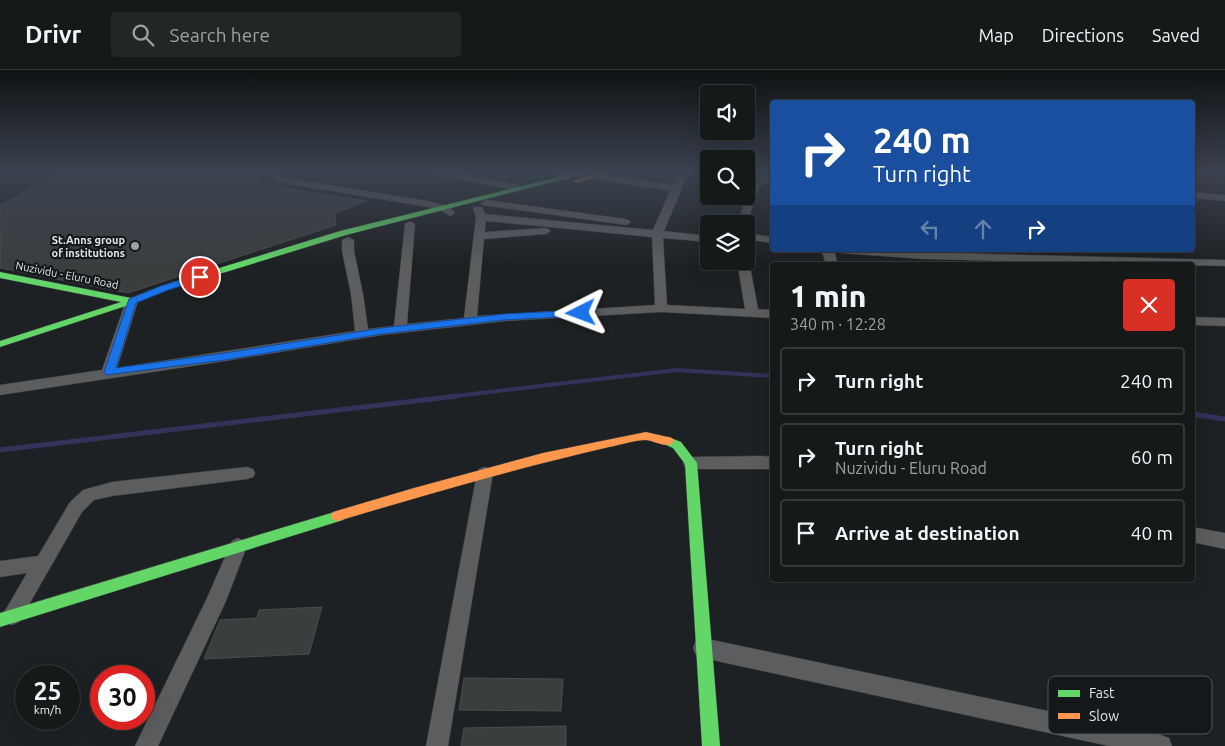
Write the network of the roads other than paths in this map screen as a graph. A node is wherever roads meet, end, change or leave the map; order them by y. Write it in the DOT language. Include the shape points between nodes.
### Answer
graph roads {
  1 [pos="402,203"];
  2 [pos="488,203"];
  3 [pos="494,203"];
  4 [pos="671,203"];
  5 [pos="749,203"];
  6 [pos="479,207"];
  7 [pos="447,211"];
  8 [pos="746,215"];
  9 [pos="410,224"];
  10 [pos="586,228"];
  11 [pos="658,230"];
  12 [pos="700,231"];
  13 [pos="478,236"];
  14 [pos="700,237"];
  15 [pos="755,238"];
  16 [pos="348,240"];
  17 [pos="755,242"];
  18 [pos="770,242"];
  19 [pos="770,242"];
  20 [pos="862,252"];
  21 [pos="1029,258"];
  22 [pos="1111,258"];
  23 [pos="956,261"];
  24 [pos="1225,263"];
  25 [pos="745,270"];
  26 [pos="0,275"];
  27 [pos="132,301"];
  28 [pos="661,308"];
  29 [pos="752,313"];
  30 [pos="770,314"];
  31 [pos="470,321"];
  32 [pos="1195,321"];
  33 [pos="1225,322"];
  34 [pos="400,329"];
  35 [pos="362,334"];
  36 [pos="0,336"];
  37 [pos="14,339"];
  38 [pos="0,344"];
  39 [pos="110,372"];
  40 [pos="0,390"];
  41 [pos="691,463"];
  42 [pos="770,463"];
  43 [pos="247,473"];
  44 [pos="485,474"];
  45 [pos="1195,535"];
  46 [pos="1225,541"];
  47 [pos="238,546"];
  48 [pos="42,563"];
  49 [pos="0,569"];
  50 [pos="6,618"];
  51 [pos="703,648"];
  52 [pos="1048,722"];
  53 [pos="1105,734"];
  54 [pos="146,746"];
  55 [pos="437,746"];
  56 [pos="711,746"];
  57 [pos="1161,746"];
  1 -- 7 [label="street"];
  2 -- 6 [label="main road"];
  3 -- 6 [label="main road"];
  4 -- 11 [label="street"];
  5 -- 8 [label="street"];
  6 -- 7 [label="main road"];
  6 -- 10 [label="street"];
  6 -- 11 [label="street"];
  6 -- 13 [label="street"];
  7 -- 9 [label="main road"];
  7 -- 27 [label="main road, Nuzividu - Eluru Road" via="333,236 164,288"];
  9 -- 16 [label="main road"];
  9 -- 34 [label="street"];
  10 -- 11 [label="street"];
  10 -- 13 [label="street"];
  11 -- 12 [label="street"];
  11 -- 14 [label="street"];
  11 -- 28 [label="street"];
  13 -- 31 [label="street"];
  15 -- 18 [label="street"];
  16 -- 27 [label="main road" via="162,298"];
  16 -- 35 [label="street"];
  17 -- 19 [label="street"];
  20 -- 23 [label="street"];
  21 -- 22 [label="street"];
  21 -- 23 [label="street"];
  22 -- 24 [label="street"];
  25 -- 29 [label="street"];
  26 -- 27 [label="main road, Nuzividu - Eluru Road"];
  27 -- 37 [label="main road"];
  27 -- 39 [label="street"];
  28 -- 29 [label="street"];
  28 -- 31 [label="street"];
  29 -- 30 [label="street"];
  31 -- 34 [label="street"];
  32 -- 33 [label="street"];
  34 -- 35 [label="street"];
  35 -- 39 [label="street"];
  36 -- 37 [label="street"];
  37 -- 38 [label="main road"];
  39 -- 40 [label="street"];
  41 -- 42 [label="street"];
  41 -- 44 [label="main road" via="677,445 662,438 646,436 617,440"];
  41 -- 51 [label="main road"];
  43 -- 48 [label="street" via="112,489 89,495 76,507"];
  44 -- 47 [label="main road"];
  44 -- 55 [label="street"];
  45 -- 46 [label="street"];
  47 -- 50 [label="main road"];
  47 -- 54 [label="street" via="216,601"];
  48 -- 49 [label="street"];
  48 -- 50 [label="street"];
  51 -- 52 [label="street"];
  51 -- 56 [label="main road"];
  53 -- 57 [label="street"];
}
